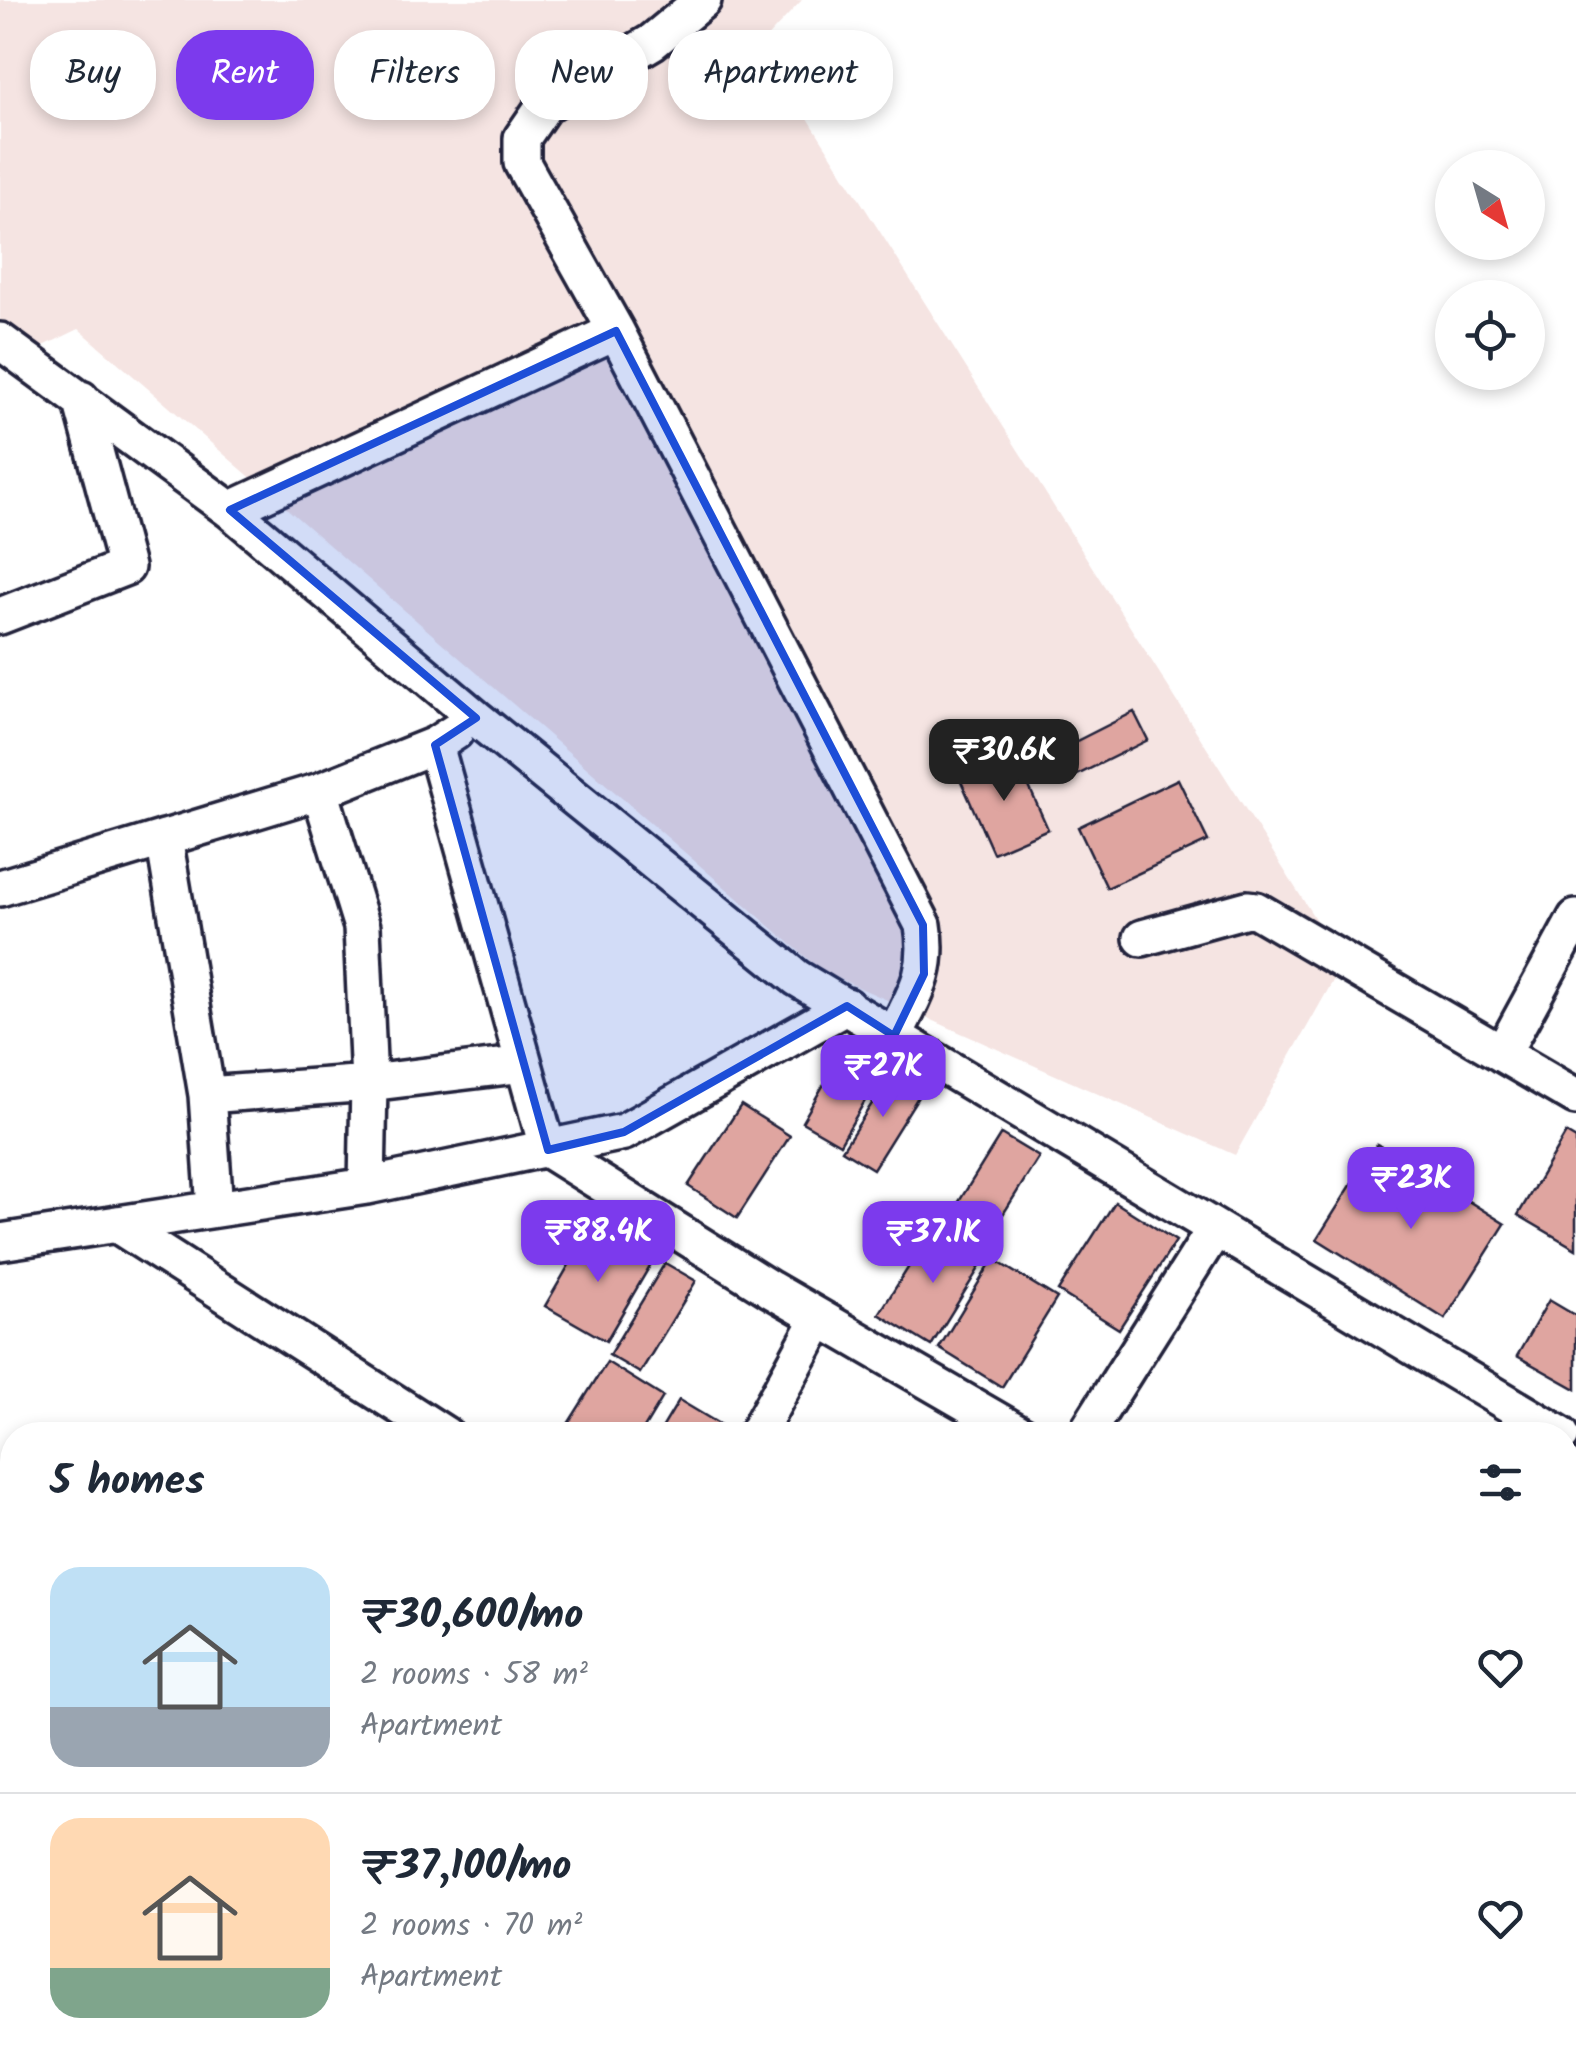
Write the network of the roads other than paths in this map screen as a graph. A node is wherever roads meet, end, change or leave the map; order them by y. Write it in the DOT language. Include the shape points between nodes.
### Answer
graph roads {
  1 [pos="703,0"];
  2 [pos="616,331"];
  3 [pos="0,341"];
  4 [pos="32,364"];
  5 [pos="0,382"];
  6 [pos="82,399"];
  7 [pos="230,510"];
  8 [pos="1,612"];
  9 [pos="476,718"];
  10 [pos="434,745"];
  11 [pos="320,792"];
  12 [pos="164,838"];
  13 [pos="0,888"];
  14 [pos="1576,918"];
  15 [pos="1142,938"];
  16 [pos="847,1006"];
  17 [pos="894,1036"];
  18 [pos="1502,1054"];
  19 [pos="524,1064"];
  20 [pos="370,1083"];
  21 [pos="207,1095"];
  22 [pos="1576,1097"];
  23 [pos="548,1150"];
  24 [pos="367,1186"];
  25 [pos="215,1209"];
  26 [pos="116,1224"];
  27 [pos="1214,1229"];
  28 [pos="0,1242"];
  29 [pos="820,1318"];
  30 [pos="425,1422"];
  31 [pos="763,1422"];
  32 [pos="1000,1422"];
  33 [pos="1093,1422"];
  34 [pos="1539,1422"];
  1 -- 2 [label="street" via="652,42 544,106 522,138 522,163"];
  2 -- 7 [label="street"];
  2 -- 17 [label="street" via="923,925 924,974"];
  3 -- 4 [label="street"];
  4 -- 5 [label="street"];
  4 -- 6 [label="street"];
  6 -- 7 [label="street"];
  6 -- 8 [label="street" via="126,567"];
  7 -- 9 [label="street"];
  9 -- 10 [label="street"];
  9 -- 16 [label="street" via="796,978"];
  10 -- 11 [label="street"];
  10 -- 19 [label="street"];
  11 -- 12 [label="street"];
  11 -- 20 [label="street" via="362,927"];
  12 -- 13 [label="street"];
  12 -- 21 [label="street"];
  14 -- 18 [label="street"];
  15 -- 18 [label="street" via="1256,910"];
  16 -- 17 [label="street"];
  16 -- 23 [label="street" via="624,1132"];
  17 -- 27 [label="street"];
  18 -- 22 [label="street"];
  19 -- 20 [label="street"];
  19 -- 23 [label="street"];
  20 -- 21 [label="street"];
  20 -- 24 [label="street"];
  21 -- 25 [label="street"];
  23 -- 24 [label="street"];
  23 -- 29 [label="street"];
  24 -- 25 [label="street"];
  25 -- 26 [label="street"];
  26 -- 28 [label="street"];
  26 -- 30 [label="street"];
  27 -- 33 [label="street"];
  27 -- 34 [label="street"];
  29 -- 31 [label="street"];
  29 -- 32 [label="street"];
}
